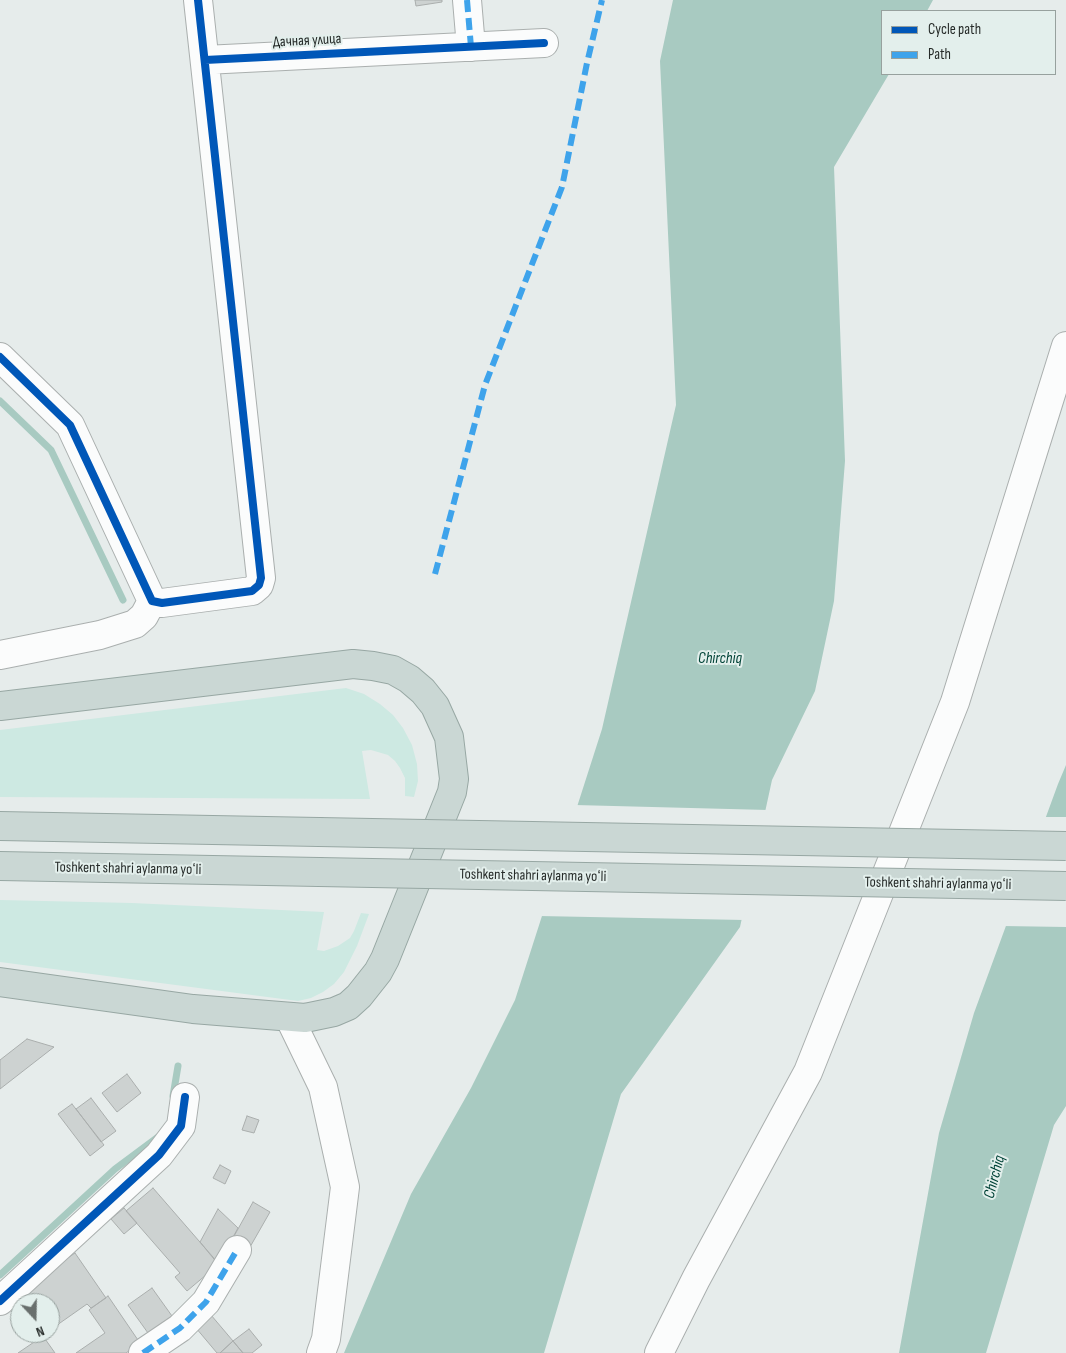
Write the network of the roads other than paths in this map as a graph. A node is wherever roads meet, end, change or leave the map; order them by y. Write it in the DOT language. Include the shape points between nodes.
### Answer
graph roads {
  1 [pos="198,0"];
  2 [pos="467,0"];
  3 [pos="544,43"];
  4 [pos="472,47"];
  5 [pos="205,60"];
  6 [pos="1066,346"];
  7 [pos="0,357"];
  8 [pos="152,601"];
  9 [pos="0,655"];
  10 [pos="0,706"];
  11 [pos="0,826"];
  12 [pos="1066,846"];
  13 [pos="0,866"];
  14 [pos="1066,886"];
  15 [pos="0,982"];
  16 [pos="290,1016"];
  17 [pos="185,1097"];
  18 [pos="237,1250"];
  19 [pos="0,1302"];
  20 [pos="143,1353"];
  21 [pos="321,1353"];
  22 [pos="659,1353"];
  1 -- 5 [label="street"];
  2 -- 4 [label="street"];
  3 -- 4 [label="street, Дачная улица"];
  4 -- 5 [label="street, Дачная улица"];
  5 -- 8 [label="street" via="261,578 252,591 162,603"];
  6 -- 22 [label="street" via="955,702 808,1072"];
  7 -- 8 [label="street" via="70,425"];
  8 -- 9 [label="street" via="135,624"];
  10 -- 16 [label="highway" via="353,664 392,670 423,690 439,712 447,731 453,785 392,944 378,972 348,1006 320,1016"];
  11 -- 12 [label="highway, bridge"];
  13 -- 14 [label="highway, Toshkent shahri aylanma yoʻli, bridge"];
  15 -- 16 [label="highway" via="193,1009"];
  16 -- 21 [label="street" via="323,1087 345,1187 326,1339"];
  17 -- 19 [label="street" via="181,1126 159,1155"];
  18 -- 20 [label="street" via="206,1302 180,1328"];
}
